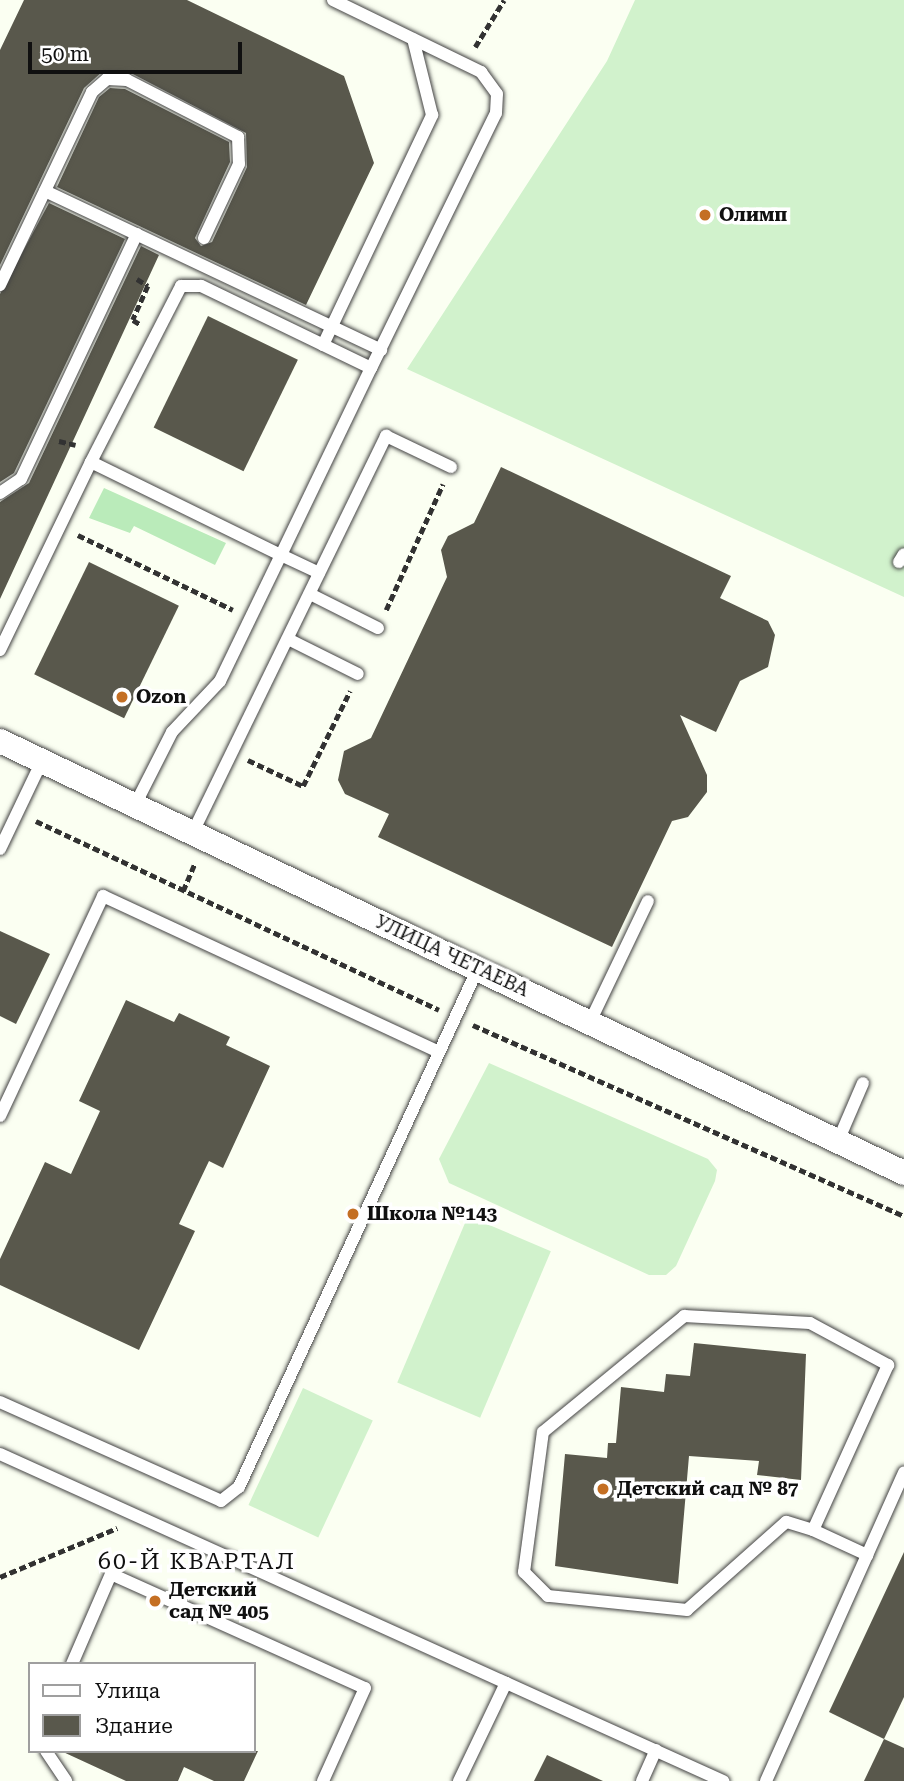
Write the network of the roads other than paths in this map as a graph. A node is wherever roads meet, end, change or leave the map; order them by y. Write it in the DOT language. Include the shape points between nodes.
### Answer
graph roads {
  1 [pos="333,0"];
  2 [pos="413,39"];
  3 [pos="45,191"];
  4 [pos="137,234"];
  5 [pos="204,237"];
  6 [pos="0,285"];
  7 [pos="332,326"];
  8 [pos="323,345"];
  9 [pos="381,350"];
  10 [pos="372,369"];
  11 [pos="91,463"];
  12 [pos="451,467"];
  13 [pos="0,493"];
  14 [pos="281,555"];
  15 [pos="319,573"];
  16 [pos="310,594"];
  17 [pos="378,628"];
  18 [pos="288,639"];
  19 [pos="1,647"];
  20 [pos="358,674"];
  21 [pos="0,741"];
  22 [pos="42,761"];
  23 [pos="135,805"];
  24 [pos="193,832"];
  25 [pos="0,849"];
  26 [pos="648,901"];
  27 [pos="478,968"];
  28 [pos="590,1022"];
  29 [pos="437,1051"];
  30 [pos="863,1083"];
  31 [pos="0,1116"];
  32 [pos="838,1141"];
  33 [pos="904,1173"];
  34 [pos="0,1402"];
  35 [pos="0,1454"];
  36 [pos="904,1473"];
  37 [pos="813,1530"];
  38 [pos="867,1555"];
  39 [pos="73,1662"];
  40 [pos="506,1683"];
  41 [pos="656,1750"];
  42 [pos="47,1753"];
  43 [pos="62,1780"];
  44 [pos="323,1781"];
  45 [pos="459,1781"];
  46 [pos="642,1781"];
  47 [pos="723,1781"];
  48 [pos="766,1781"];
  1 -- 2 [label="lane"];
  2 -- 7 [label="lane" via="432,115"];
  2 -- 9 [label="lane" via="494,85 496,113"];
  3 -- 4 [label="lane"];
  3 -- 5 [label="lane" via="92,92 107,79 127,80 238,137 239,164"];
  3 -- 6 [label="lane"];
  4 -- 7 [label="lane"];
  4 -- 13 [label="lane" via="21,479"];
  7 -- 8 [label="lane"];
  7 -- 9 [label="lane"];
  8 -- 10 [label="lane"];
  8 -- 11 [label="lane" via="201,286 181,286"];
  9 -- 10 [label="lane"];
  10 -- 14 [label="lane"];
  11 -- 14 [label="lane"];
  11 -- 19 [label="lane"];
  12 -- 15 [label="lane" via="386,436"];
  14 -- 15 [label="lane"];
  14 -- 23 [label="lane" via="213,691 172,732"];
  15 -- 16 [label="lane"];
  16 -- 17 [label="lane"];
  16 -- 18 [label="lane"];
  18 -- 20 [label="lane"];
  18 -- 24 [label="lane"];
  21 -- 22 [label="street, УЛИЦА ЧЕТАЕВА"];
  22 -- 23 [label="street, УЛИЦА ЧЕТАЕВА"];
  22 -- 25 [label="lane"];
  23 -- 24 [label="street, УЛИЦА ЧЕТАЕВА"];
  24 -- 27 [label="street, УЛИЦА ЧЕТАЕВА"];
  26 -- 28 [label="lane"];
  27 -- 28 [label="street, УЛИЦА ЧЕТАЕВА"];
  27 -- 29 [label="lane"];
  28 -- 32 [label="street, УЛИЦА ЧЕТАЕВА"];
  29 -- 31 [label="lane" via="103,896"];
  29 -- 34 [label="lane" via="239,1487 220,1501"];
  30 -- 32 [label="lane"];
  32 -- 33 [label="street, УЛИЦА ЧЕТАЕВА"];
  35 -- 40 [label="lane"];
  36 -- 38 [label="lane"];
  37 -- 37 [label="lane" via="888,1364 810,1323 684,1316 543,1432 524,1572 548,1596 687,1610 786,1522"];
  37 -- 38 [label="lane"];
  38 -- 48 [label="lane"];
  39 -- 44 [label="lane" via="111,1574 366,1688"];
  40 -- 41 [label="lane"];
  40 -- 45 [label="lane"];
  41 -- 46 [label="lane"];
  41 -- 47 [label="lane"];
  42 -- 43 [label="lane"];
}
